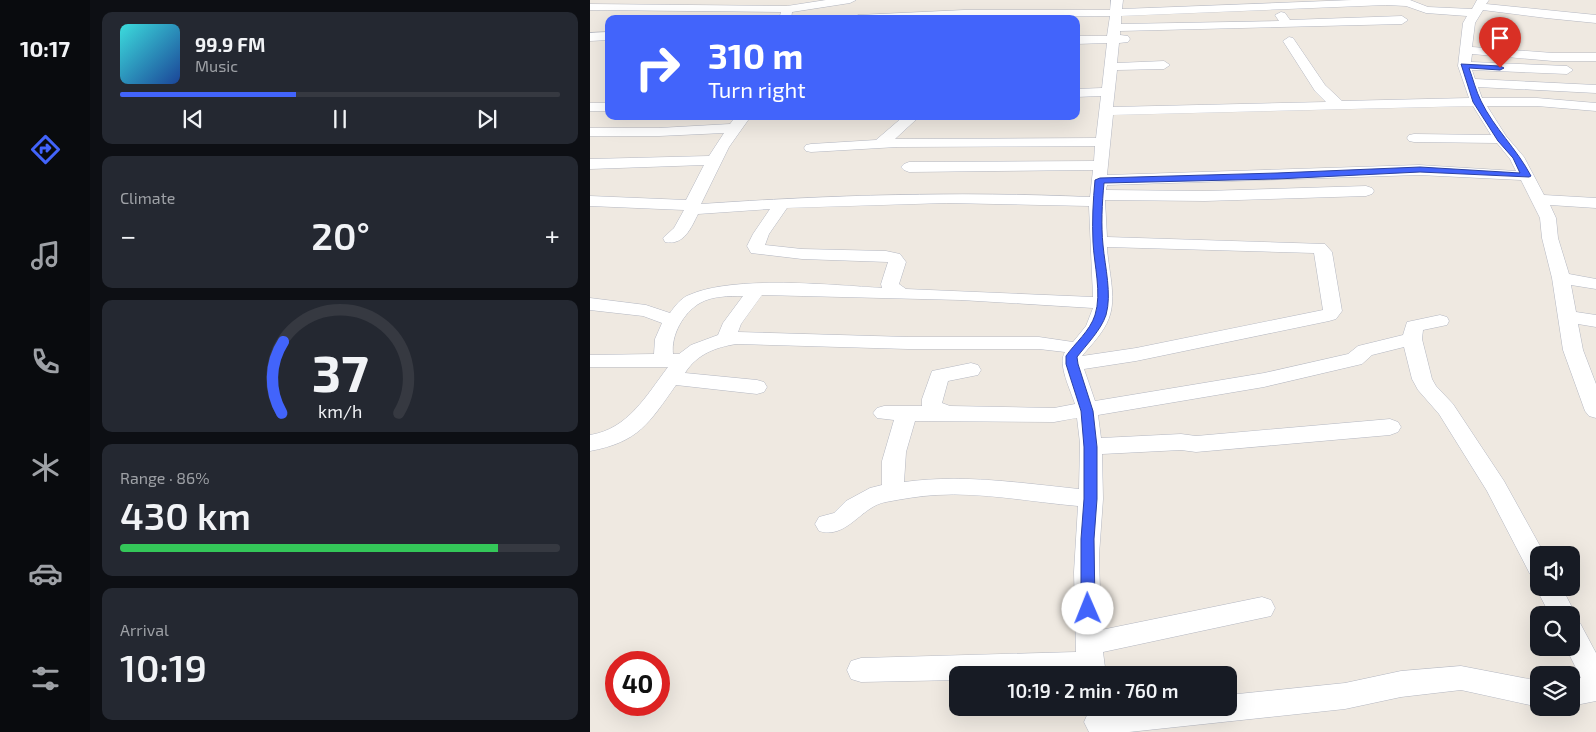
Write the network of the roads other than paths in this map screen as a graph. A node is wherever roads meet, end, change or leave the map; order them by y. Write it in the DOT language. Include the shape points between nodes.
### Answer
graph roads {
  1 [pos="850,0"];
  2 [pos="923,0"];
  3 [pos="1384,1"];
  4 [pos="737,4"];
  5 [pos="1282,6"];
  6 [pos="590,7"];
  7 [pos="1479,7"];
  8 [pos="786,14"];
  9 [pos="926,15"];
  10 [pos="1080,19"];
  11 [pos="1596,19"];
  12 [pos="1115,20"];
  13 [pos="1402,20"];
  14 [pos="1288,24"];
  15 [pos="605,36"];
  16 [pos="1238,36"];
  17 [pos="590,37"];
  18 [pos="1080,38"];
  19 [pos="1289,41"];
  20 [pos="1596,57"];
  21 [pos="1465,58"];
  22 [pos="1110,65"];
  23 [pos="1164,65"];
  24 [pos="1578,71"];
  25 [pos="1469,83"];
  26 [pos="1596,88"];
  27 [pos="1108,92"];
  28 [pos="1080,93"];
  29 [pos="1477,102"];
  30 [pos="1338,105"];
  31 [pos="1596,106"];
  32 [pos="590,107"];
  33 [pos="605,107"];
  34 [pos="1107,111"];
  35 [pos="908,120"];
  36 [pos="739,122"];
  37 [pos="590,132"];
  38 [pos="1414,138"];
  39 [pos="1501,139"];
  40 [pos="1103,142"];
  41 [pos="880,144"];
  42 [pos="811,148"];
  43 [pos="714,160"];
  44 [pos="590,164"];
  45 [pos="909,167"];
  46 [pos="1289,176"];
  47 [pos="1526,176"];
  48 [pos="1099,186"];
  49 [pos="1366,191"];
  50 [pos="1298,192"];
  51 [pos="1540,200"];
  52 [pos="590,201"];
  53 [pos="1596,203"];
  54 [pos="782,204"];
  55 [pos="692,206"];
  56 [pos="671,238"];
  57 [pos="1098,242"];
  58 [pos="1561,278"];
  59 [pos="1596,284"];
  60 [pos="757,290"];
  61 [pos="902,294"];
  62 [pos="1103,303"];
  63 [pos="590,304"];
  64 [pos="1568,317"];
  65 [pos="673,320"];
  66 [pos="1440,321"];
  67 [pos="1596,321"];
  68 [pos="1412,339"];
  69 [pos="725,340"];
  70 [pos="1074,356"];
  71 [pos="590,361"];
  72 [pos="673,366"];
  73 [pos="971,370"];
  74 [pos="757,387"];
  75 [pos="1591,389"];
  76 [pos="1087,411"];
  77 [pos="1596,411"];
  78 [pos="884,412"];
  79 [pos="907,413"];
  80 [pos="948,414"];
  81 [pos="1390,427"];
  82 [pos="590,443"];
  83 [pos="1090,447"];
  84 [pos="894,491"];
  85 [pos="1091,499"];
  86 [pos="827,524"];
  87 [pos="1530,550"];
  88 [pos="1262,608"];
  89 [pos="1580,649"];
  90 [pos="1091,661"];
  91 [pos="861,670"];
  92 [pos="1596,681"];
  93 [pos="1596,688"];
  94 [pos="1530,692"];
  95 [pos="1580,692"];
  96 [pos="1098,721"];
  1 -- 8 [label="street"];
  2 -- 9 [label="street"];
  3 -- 5 [label="street"];
  3 -- 7 [label="street" via="1408,2 1426,10"];
  4 -- 6 [label="street"];
  4 -- 8 [label="street"];
  5 -- 12 [label="street"];
  5 -- 14 [label="street" via="1281,18"];
  7 -- 11 [label="street"];
  7 -- 21 [label="street" via="1469,23"];
  10 -- 12 [label="street"];
  12 -- 14 [label="street"];
  12 -- 16 [label="street"];
  12 -- 18 [label="street"];
  12 -- 22 [label="street"];
  13 -- 14 [label="street"];
  15 -- 17 [label="street"];
  19 -- 30 [label="street" via="1320,88"];
  20 -- 21 [label="street"];
  21 -- 24 [label="street"];
  21 -- 25 [label="street"];
  22 -- 23 [label="street"];
  22 -- 27 [label="street"];
  25 -- 26 [label="street"];
  25 -- 29 [label="street"];
  27 -- 28 [label="street"];
  27 -- 34 [label="street"];
  29 -- 30 [label="street"];
  29 -- 31 [label="street"];
  29 -- 39 [label="street"];
  30 -- 34 [label="street"];
  32 -- 33 [label="street"];
  34 -- 40 [label="street"];
  35 -- 41 [label="street"];
  36 -- 37 [label="street" via="659,132"];
  36 -- 43 [label="street"];
  38 -- 39 [label="street"];
  39 -- 47 [label="street" via="1517,157"];
  40 -- 41 [label="street"];
  40 -- 48 [label="street"];
  41 -- 42 [label="street"];
  43 -- 44 [label="street"];
  43 -- 55 [label="street"];
  45 -- 48 [label="street"];
  46 -- 47 [label="street" via="1420,170"];
  46 -- 48 [label="street"];
  46 -- 50 [label="street" via="1290,187"];
  47 -- 51 [label="street"];
  48 -- 50 [label="street" via="1205,196"];
  48 -- 54 [label="street" via="1023,198 957,197"];
  48 -- 57 [label="street"];
  49 -- 50 [label="street"];
  51 -- 53 [label="street"];
  51 -- 58 [label="street" via="1548,218"];
  52 -- 55 [label="street"];
  54 -- 55 [label="street" via="698,209"];
  54 -- 61 [label="street" via="761,234 757,249 894,258 897,262 890,284 892,289"];
  55 -- 56 [label="street" via="681,231"];
  57 -- 62 [label="street"];
  57 -- 70 [label="street" via="1319,248 1323,252 1334,311 1329,315 1147,353"];
  58 -- 59 [label="street"];
  58 -- 64 [label="street"];
  60 -- 61 [label="street"];
  60 -- 65 [label="street" via="710,292 694,298"];
  60 -- 69 [label="street" via="732,322"];
  61 -- 62 [label="street"];
  62 -- 70 [label="street" via="1094,328"];
  63 -- 65 [label="street" via="646,310"];
  64 -- 67 [label="street"];
  64 -- 75 [label="street" via="1573,350"];
  65 -- 72 [label="street" via="663,344"];
  66 -- 68 [label="street" via="1414,326"];
  68 -- 76 [label="street" via="1365,350 1355,359 1264,380"];
  68 -- 87 [label="street" via="1428,390 1446,409 1496,487"];
  69 -- 70 [label="street" via="1030,343 1061,345"];
  69 -- 72 [label="street" via="698,349"];
  70 -- 76 [label="street"];
  71 -- 72 [label="street"];
  72 -- 74 [label="street" via="700,382"];
  72 -- 82 [label="street" via="638,419 625,432"];
  73 -- 80 [label="street" via="939,376 932,408"];
  75 -- 77 [label="street"];
  76 -- 80 [label="street" via="1054,415"];
  76 -- 83 [label="street"];
  78 -- 79 [label="street"];
  79 -- 80 [label="street"];
  79 -- 84 [label="street" via="891,477"];
  81 -- 83 [label="street" via="1196,444"];
  83 -- 85 [label="street"];
  84 -- 85 [label="street" via="964,486"];
  84 -- 86 [label="street" via="878,494 854,507 842,519"];
  85 -- 90 [label="street" via="1087,539"];
  88 -- 90 [label="street"];
  89 -- 92 [label="street"];
  90 -- 91 [label="street"];
  93 -- 95 [label="street"];
  94 -- 96 [label="street" via="1461,678 1400,684 1345,696"];
}
